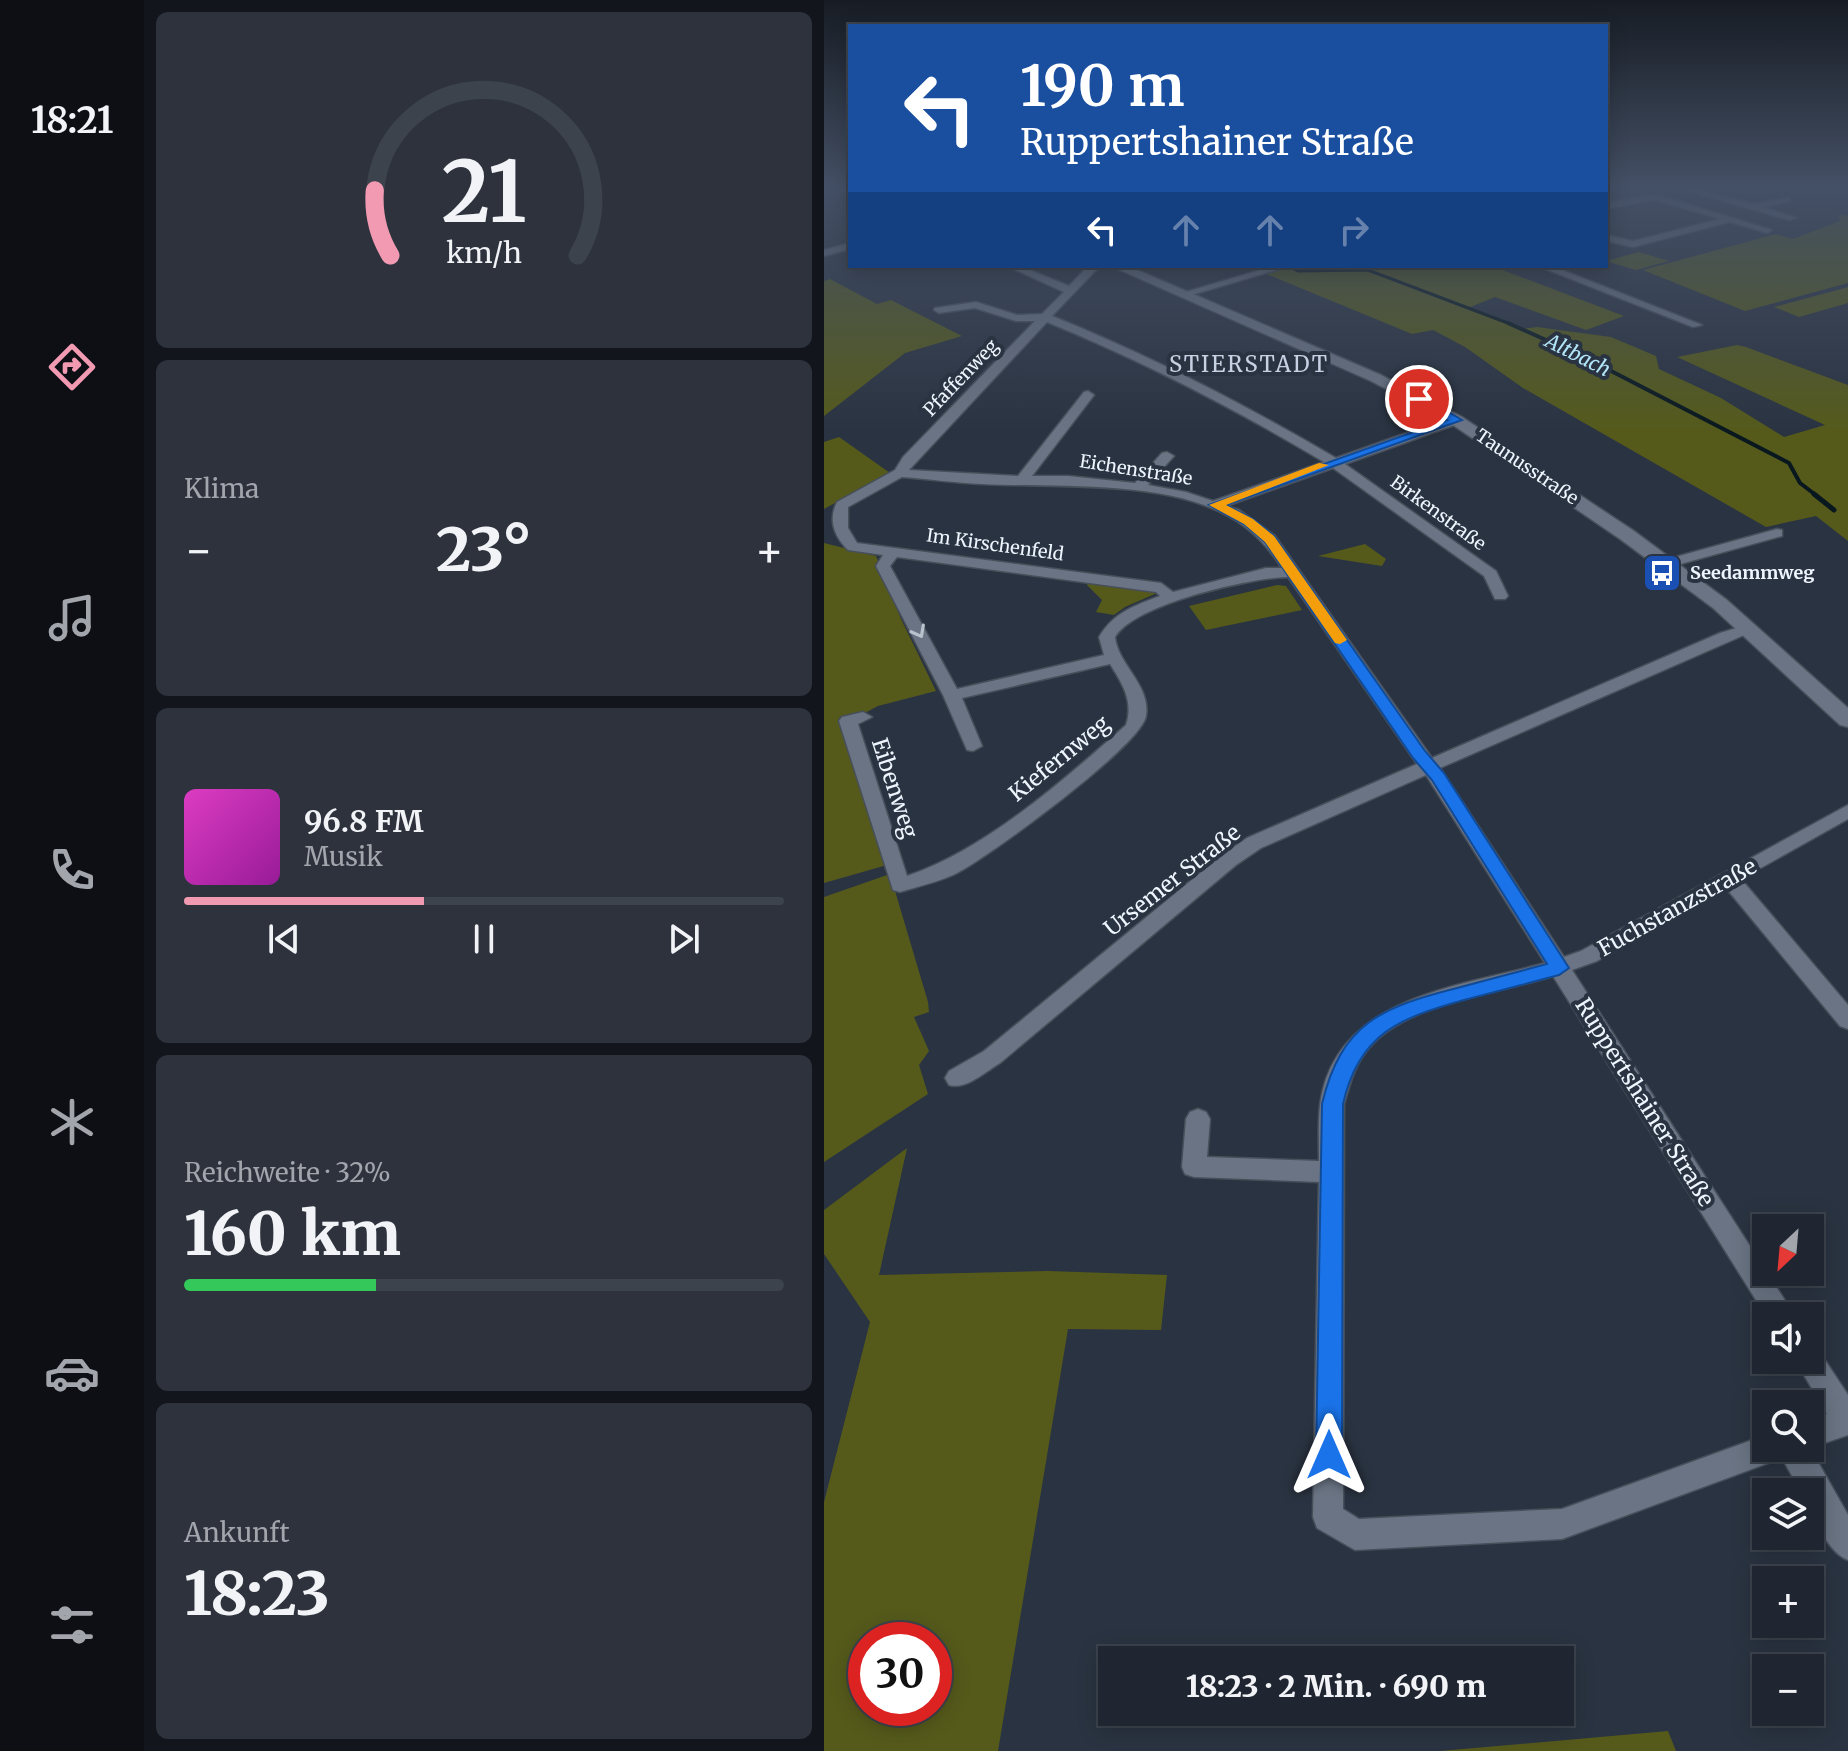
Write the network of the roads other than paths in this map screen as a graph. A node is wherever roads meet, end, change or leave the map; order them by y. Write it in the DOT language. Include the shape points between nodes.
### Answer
graph roads {
  1 [pos="1018,269"];
  2 [pos="1092,269"];
  3 [pos="1123,269"];
  4 [pos="1275,269"];
  5 [pos="1550,269"];
  6 [pos="1071,290"];
  7 [pos="1184,294"];
  8 [pos="939,310"];
  9 [pos="1045,317"];
  10 [pos="1697,325"];
  11 [pos="1088,395"];
  12 [pos="1456,420"];
  13 [pos="1167,456"];
  14 [pos="1334,462"];
  15 [pos="900,473"];
  16 [pos="1022,480"];
  17 [pos="1139,487"];
  18 [pos="842,505"];
  19 [pos="1215,505"];
  20 [pos="1777,533"];
  21 [pos="893,552"];
  22 [pos="1666,564"];
  23 [pos="1293,572"];
  24 [pos="1500,596"];
  25 [pos="1172,600"];
  26 [pos="1750,629"];
  27 [pos="1113,658"];
  28 [pos="952,695"];
  29 [pos="863,717"];
  30 [pos="1848,720"];
  31 [pos="973,746"];
  32 [pos="1430,766"];
  33 [pos="1848,811"];
  34 [pos="1729,878"];
  35 [pos="900,885"];
  36 [pos="1559,968"];
  37 [pos="1848,1020"];
  38 [pos="957,1078"];
  39 [pos="1198,1119"];
  40 [pos="1331,1172"];
  41 [pos="1772,1302"];
  42 [pos="1818,1374"];
  43 [pos="1848,1421"];
  44 [pos="1824,1429"];
  45 [pos="1752,1455"];
  46 [pos="1801,1462"];
  47 [pos="1848,1545"];
  1 -- 6 [label="street"];
  2 -- 6 [label="street, Pfaffenweg"];
  3 -- 7 [label="street, Taunusstraße"];
  4 -- 7 [label="street"];
  5 -- 10 [label="street"];
  6 -- 9 [label="street, Pfaffenweg"];
  7 -- 12 [label="street, Taunusstraße" via="1376,378"];
  8 -- 9 [label="street, Birkenstraße" via="976,305 1016,318"];
  9 -- 14 [label="street, Birkenstraße" via="1245,410"];
  9 -- 15 [label="street, Pfaffenweg"];
  11 -- 16 [label="street"];
  12 -- 14 [label="street"];
  12 -- 22 [label="street, Taunusstraße"];
  13 -- 17 [label="street"];
  14 -- 19 [label="street"];
  14 -- 24 [label="street, Birkenstraße" via="1491,574"];
  15 -- 16 [label="street, Eichenstraße"];
  15 -- 18 [label="street, Pfaffenweg"];
  16 -- 17 [label="street, Eichenstraße"];
  17 -- 19 [label="street, Eichenstraße"];
  18 -- 21 [label="street, Im Kirschenfeld" via="840,521 853,547"];
  19 -- 23 [label="street, Eichenstraße" via="1261,530"];
  20 -- 22 [label="street"];
  21 -- 25 [label="street, Im Kirschenfeld" via="1161,588"];
  21 -- 28 [label="street, one-way" via="883,566"];
  22 -- 26 [label="street, Taunusstraße"];
  23 -- 25 [label="street" via="1192,601"];
  23 -- 32 [label="street, Eichenstraße"];
  25 -- 27 [label="street" via="1120,619 1107,637"];
  26 -- 30 [label="street, Taunusstraße"];
  26 -- 32 [label="street, Ursemer Straße"];
  27 -- 28 [label="street"];
  27 -- 35 [label="street, Kiefernweg" via="1140,707 1134,727 1122,740 979,849 946,870"];
  28 -- 31 [label="street"];
  29 -- 35 [label="street, Eibenweg" via="848,721"];
  32 -- 36 [label="street, Ruppertshainer Straße"];
  32 -- 38 [label="street, Ursemer Straße" via="1239,852 992,1057"];
  33 -- 34 [label="street, Fuchstanzstraße"];
  34 -- 36 [label="street, Fuchstanzstraße"];
  34 -- 37 [label="street"];
  36 -- 40 [label="street, Fuchstanzstraße" via="1409,1008 1366,1036 1351,1055 1332,1104"];
  36 -- 41 [label="street, Ruppertshainer Straße"];
  39 -- 40 [label="street" via="1194,1167"];
  40 -- 45 [label="street, Fuchstanzstraße" via="1328,1517 1355,1535 1562,1524"];
  42 -- 43 [label="street"];
  43 -- 44 [label="street"];
  46 -- 47 [label="street"];
}
